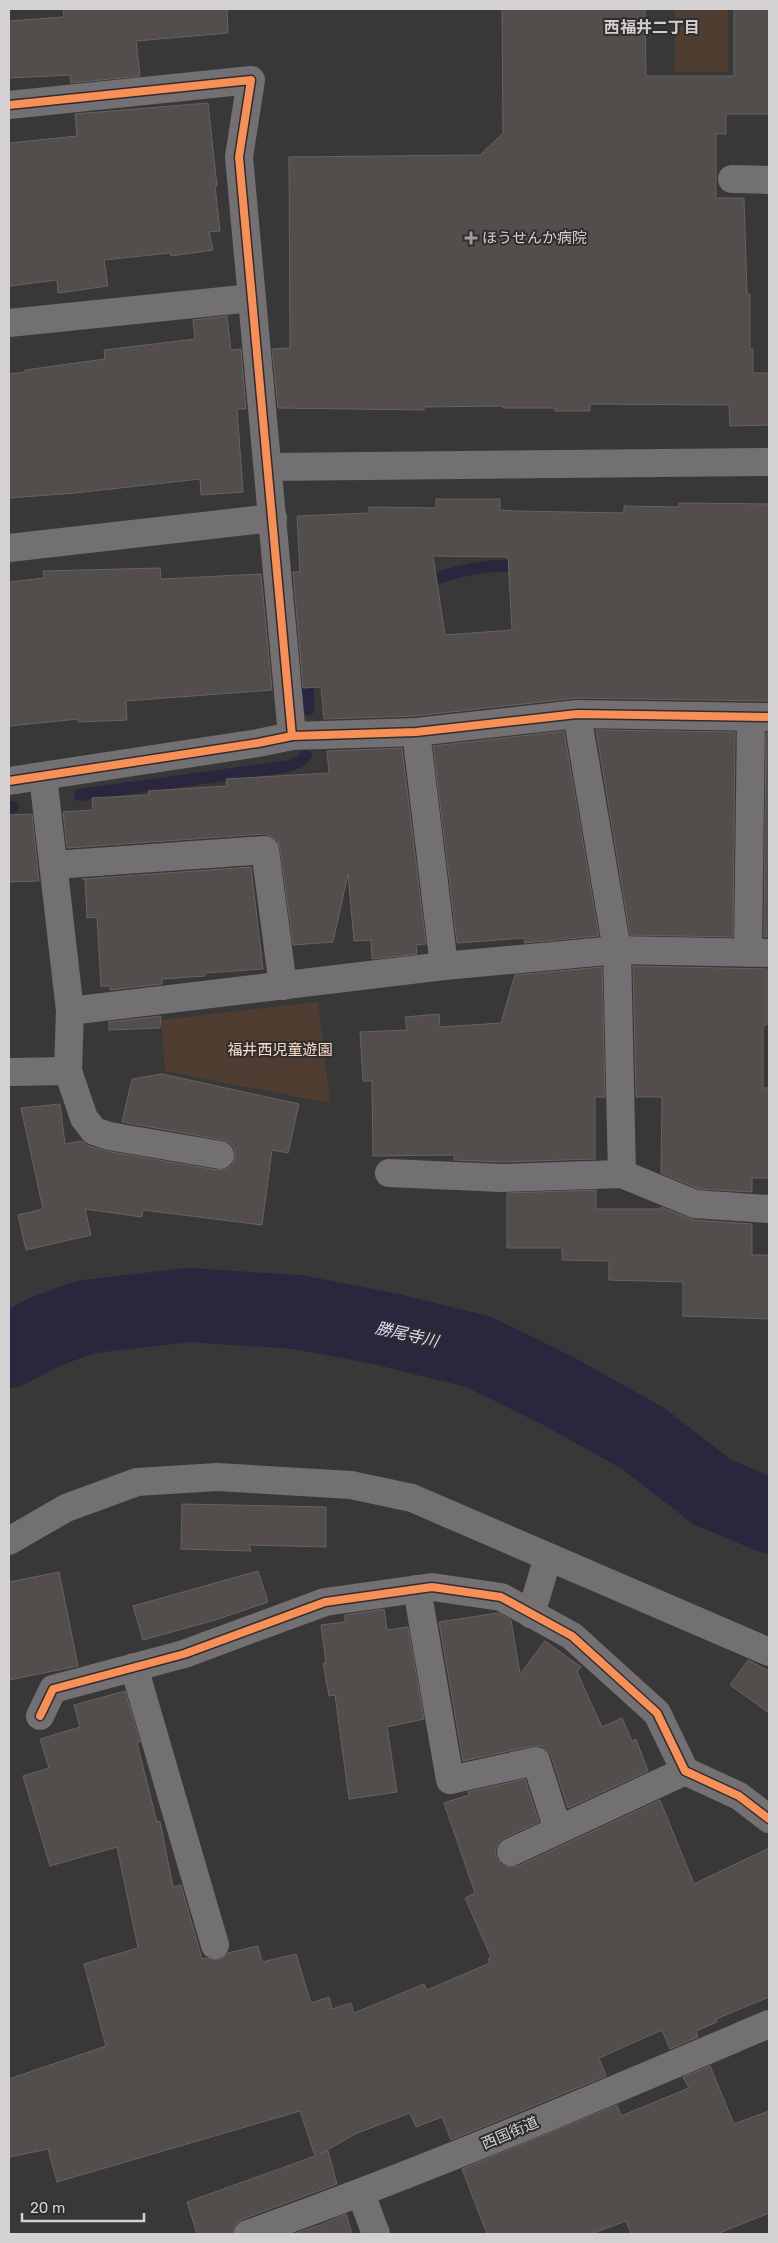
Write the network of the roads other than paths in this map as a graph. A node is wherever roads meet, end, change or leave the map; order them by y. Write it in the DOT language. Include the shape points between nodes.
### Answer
graph roads {
  1 [pos="9,105"];
  2 [pos="732,180"];
  3 [pos="769,180"];
  4 [pos="252,298"];
  5 [pos="9,323"];
  6 [pos="769,462"];
  7 [pos="268,467"];
  8 [pos="273,518"];
  9 [pos="9,548"];
  10 [pos="577,714"];
  11 [pos="760,717"];
  12 [pos="416,732"];
  13 [pos="292,736"];
  14 [pos="43,776"];
  15 [pos="9,781"];
  16 [pos="54,865"];
  17 [pos="617,950"];
  18 [pos="759,952"];
  19 [pos="444,966"];
  20 [pos="283,986"];
  21 [pos="70,1011"];
  22 [pos="68,1071"];
  23 [pos="9,1072"];
  24 [pos="220,1155"];
  25 [pos="389,1173"];
  26 [pos="622,1174"];
  27 [pos="769,1208"];
  28 [pos="9,1541"];
  29 [pos="548,1557"];
  30 [pos="417,1589"];
  31 [pos="531,1614"];
  32 [pos="769,1652"];
  33 [pos="134,1667"];
  34 [pos="40,1716"];
  35 [pos="685,1771"];
  36 [pos="769,1819"];
  37 [pos="558,1830"];
  38 [pos="511,1852"];
  39 [pos="214,1945"];
  40 [pos="769,2024"];
  41 [pos="361,2194"];
  42 [pos="248,2234"];
  43 [pos="376,2234"];
  1 -- 4 [label="street" via="252,80 239,157"];
  2 -- 3 [label="street"];
  4 -- 5 [label="street"];
  4 -- 7 [label="street"];
  6 -- 7 [label="street"];
  7 -- 8 [label="street"];
  8 -- 9 [label="street"];
  8 -- 13 [label="street"];
  10 -- 11 [label="street"];
  10 -- 12 [label="street"];
  10 -- 17 [label="street"];
  11 -- 18 [label="street"];
  12 -- 13 [label="street"];
  12 -- 19 [label="street"];
  13 -- 14 [label="street"];
  14 -- 15 [label="street"];
  14 -- 16 [label="street"];
  16 -- 20 [label="street" via="265,850"];
  16 -- 21 [label="street"];
  17 -- 18 [label="street"];
  17 -- 19 [label="street"];
  17 -- 26 [label="street"];
  19 -- 20 [label="street"];
  20 -- 21 [label="street"];
  21 -- 22 [label="street"];
  22 -- 23 [label="street"];
  22 -- 24 [label="street" via="84,1118 94,1131"];
  25 -- 26 [label="street" via="501,1178"];
  26 -- 27 [label="street" via="695,1204"];
  28 -- 29 [label="street" via="66,1508 137,1482 217,1477 351,1485 412,1498"];
  29 -- 31 [label="street"];
  29 -- 32 [label="street"];
  30 -- 31 [label="street" via="432,1587 501,1597"];
  30 -- 33 [label="street" via="325,1602 184,1654"];
  30 -- 37 [label="street" via="450,1780 536,1761"];
  31 -- 35 [label="street" via="572,1636 657,1713"];
  33 -- 34 [label="street" via="53,1689"];
  33 -- 39 [label="street"];
  35 -- 36 [label="street" via="739,1796"];
  35 -- 37 [label="street"];
  37 -- 38 [label="street"];
  40 -- 41 [label="street, 西国街道"];
  41 -- 42 [label="street, 西国街道"];
  41 -- 43 [label="street"];
}
